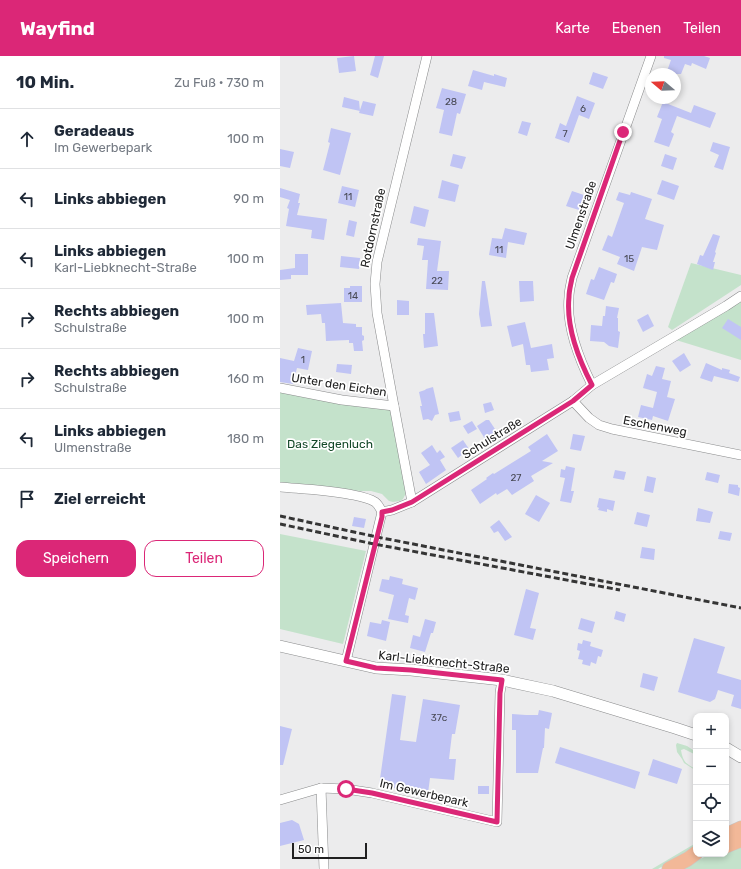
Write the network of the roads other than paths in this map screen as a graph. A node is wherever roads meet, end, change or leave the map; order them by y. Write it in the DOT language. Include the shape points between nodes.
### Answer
graph roads {
  1 [pos="426,56"];
  2 [pos="651,56"];
  3 [pos="741,296"];
  4 [pos="592,385"];
  5 [pos="280,388"];
  6 [pos="573,401"];
  7 [pos="394,406"];
  8 [pos="741,455"];
  9 [pos="280,487"];
  10 [pos="412,502"];
  11 [pos="382,512"];
  12 [pos="280,646"];
  13 [pos="346,661"];
  14 [pos="502,680"];
  15 [pos="693,734"];
  16 [pos="728,749"];
  17 [pos="741,757"];
  18 [pos="321,788"];
  19 [pos="280,800"];
  20 [pos="741,828"];
  21 [pos="729,834"];
  22 [pos="741,840"];
  23 [pos="729,845"];
  24 [pos="692,856"];
  25 [pos="324,869"];
  26 [pos="669,869"];
  1 -- 7 [label="street, Rotdornstraße" via="377,262 377,313"];
  2 -- 4 [label="street, Ulmenstraße" via="572,278 569,297 571,328"];
  3 -- 4 [label="street, Schulstraße"];
  4 -- 6 [label="street, Schulstraße"];
  5 -- 7 [label="street, Unter den Eichen" via="342,400"];
  6 -- 8 [label="street, Eschenweg" via="599,425"];
  6 -- 10 [label="street, Schulstraße"];
  7 -- 10 [label="street, Rotdornstraße"];
  9 -- 11 [label="street" via="362,497 375,502"];
  10 -- 11 [label="street, Schulstraße"];
  11 -- 13 [label="street"];
  12 -- 13 [label="street, Karl-Liebknecht-Straße"];
  13 -- 14 [label="street, Karl-Liebknecht-Straße" via="376,668"];
  14 -- 15 [label="street, Karl-Liebknecht-Straße" via="553,691"];
  14 -- 18 [label="street, Im Gewerbepark" via="497,822 372,793"];
  16 -- 17 [label="street"];
  18 -- 19 [label="street, Im Gewerbepark"];
  18 -- 25 [label="street"];
  20 -- 21 [label="main road"];
  22 -- 23 [label="main road"];
  24 -- 26 [label="main road"];
}
